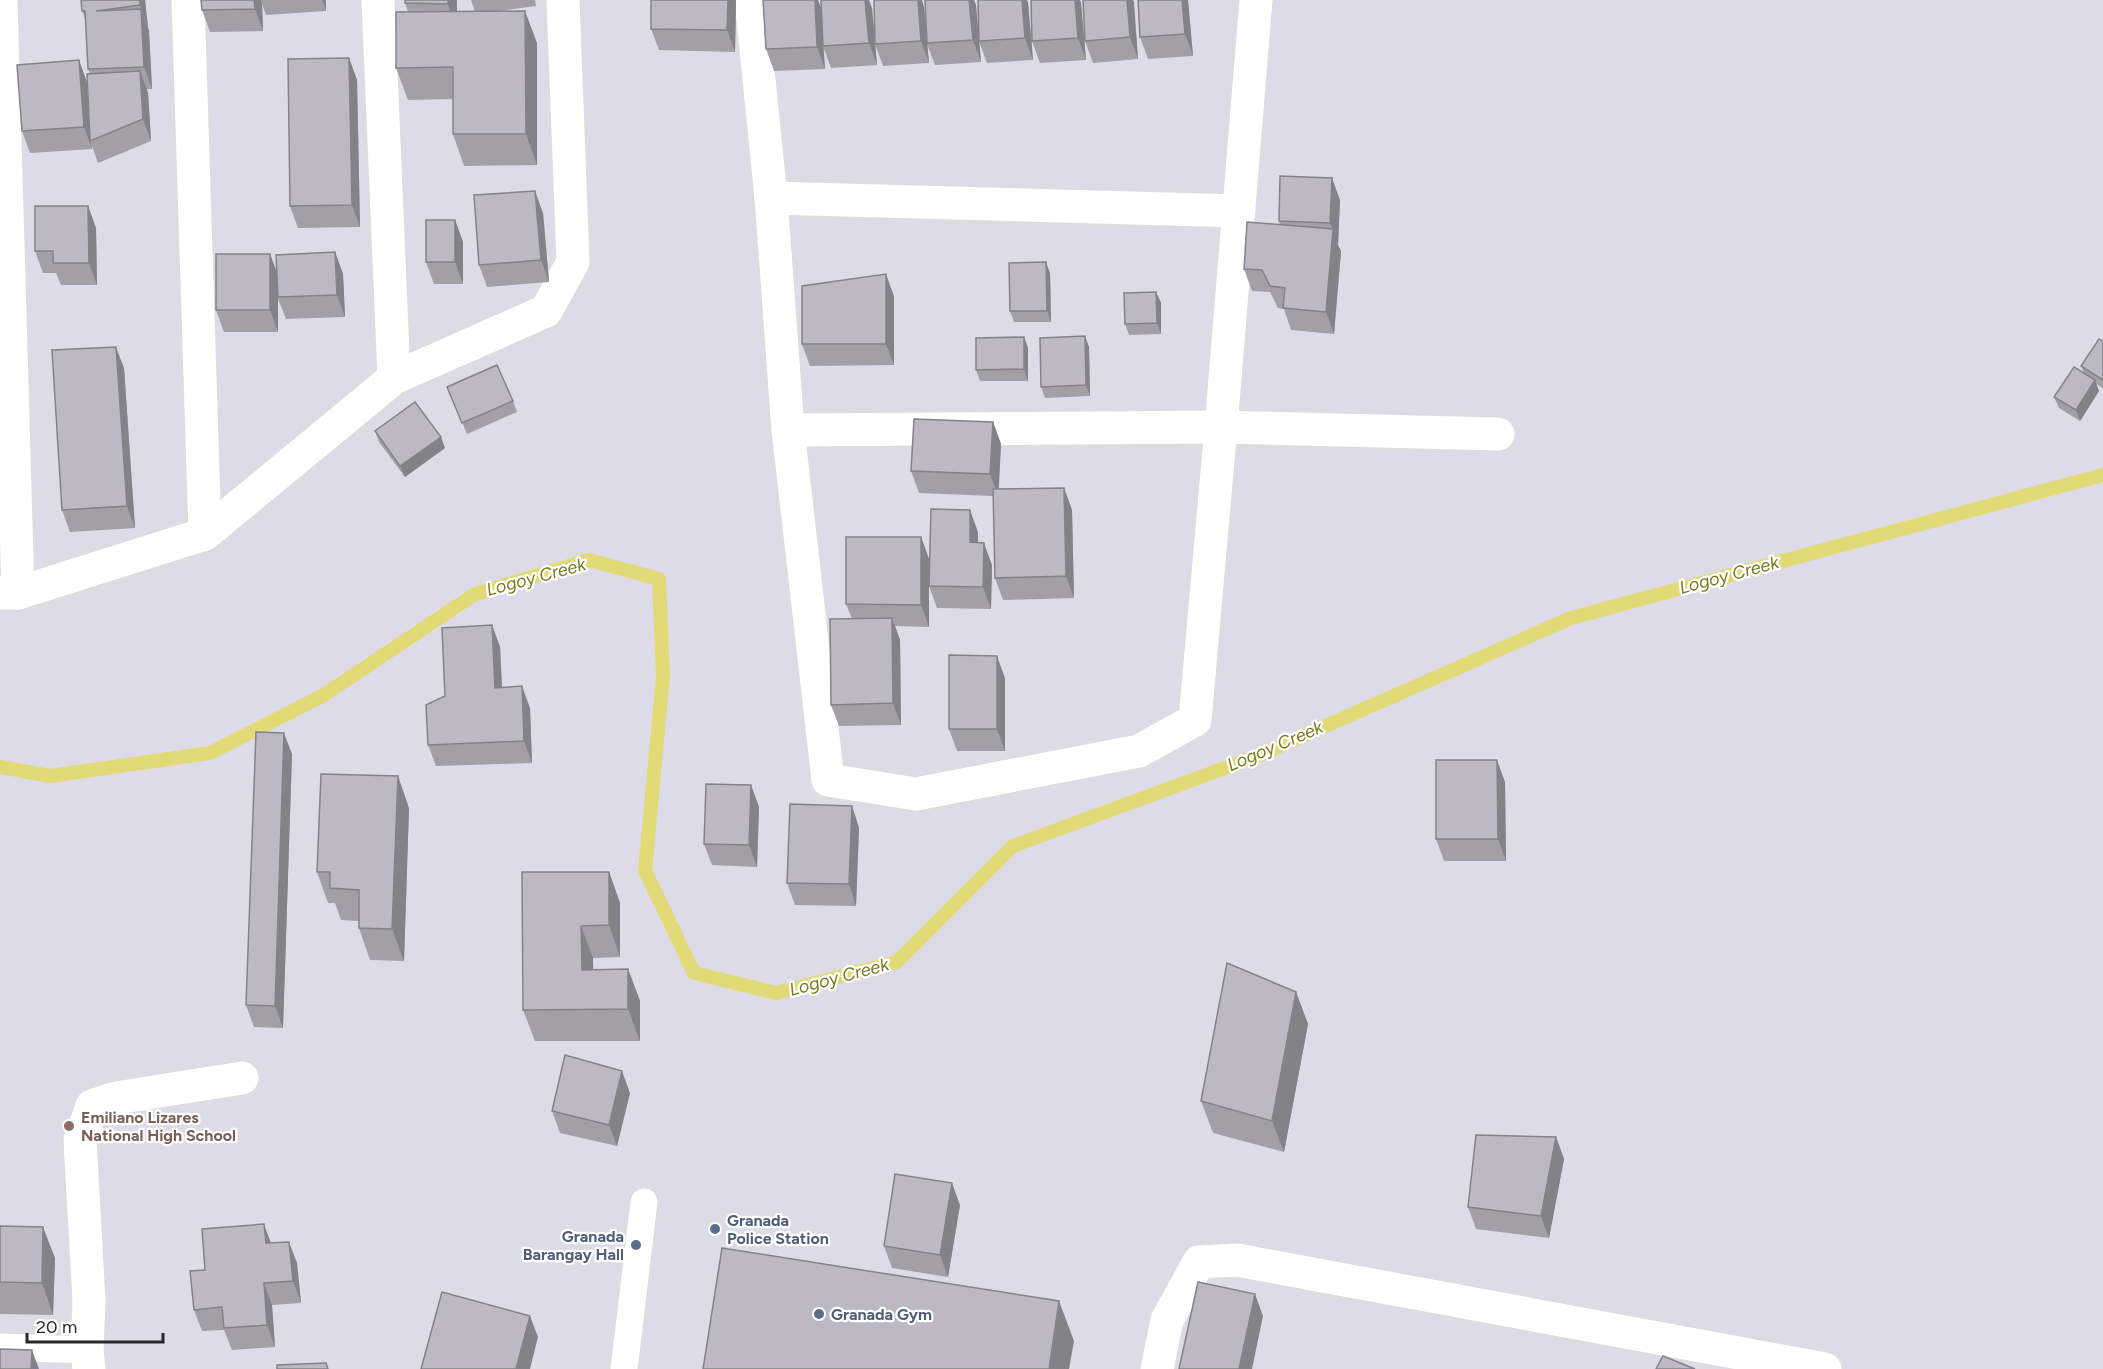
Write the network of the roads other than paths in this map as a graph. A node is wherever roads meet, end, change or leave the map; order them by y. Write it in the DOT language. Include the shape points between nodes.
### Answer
graph roads {
  1 [pos="1,0"];
  2 [pos="188,0"];
  3 [pos="378,0"];
  4 [pos="563,0"];
  5 [pos="750,0"];
  6 [pos="1256,0"];
  7 [pos="771,198"];
  8 [pos="1239,211"];
  9 [pos="394,378"];
  10 [pos="1221,427"];
  11 [pos="788,430"];
  12 [pos="1498,434"];
  13 [pos="205,534"];
  14 [pos="9,593"];
  15 [pos="242,1078"];
  16 [pos="644,1202"];
  17 [pos="0,1347"];
  18 [pos="88,1359"];
  19 [pos="624,1369"];
  20 [pos="1157,1369"];
  21 [pos="1824,1369"];
  1 -- 14 [label="street"];
  2 -- 13 [label="street"];
  3 -- 9 [label="street"];
  4 -- 9 [label="street" via="573,262 546,311"];
  5 -- 7 [label="street"];
  6 -- 8 [label="street"];
  7 -- 8 [label="street"];
  7 -- 11 [label="street"];
  8 -- 10 [label="street"];
  9 -- 13 [label="street"];
  10 -- 11 [label="street"];
  10 -- 11 [label="street" via="1195,720 1139,751 916,794 828,780"];
  10 -- 12 [label="street"];
  13 -- 14 [label="street"];
  15 -- 18 [label="street" via="116,1098 92,1106 80,1140"];
  16 -- 19 [label="lane"];
  17 -- 18 [label="lane"];
  20 -- 21 [label="street" via="1167,1320 1199,1262 1237,1260"];
}
